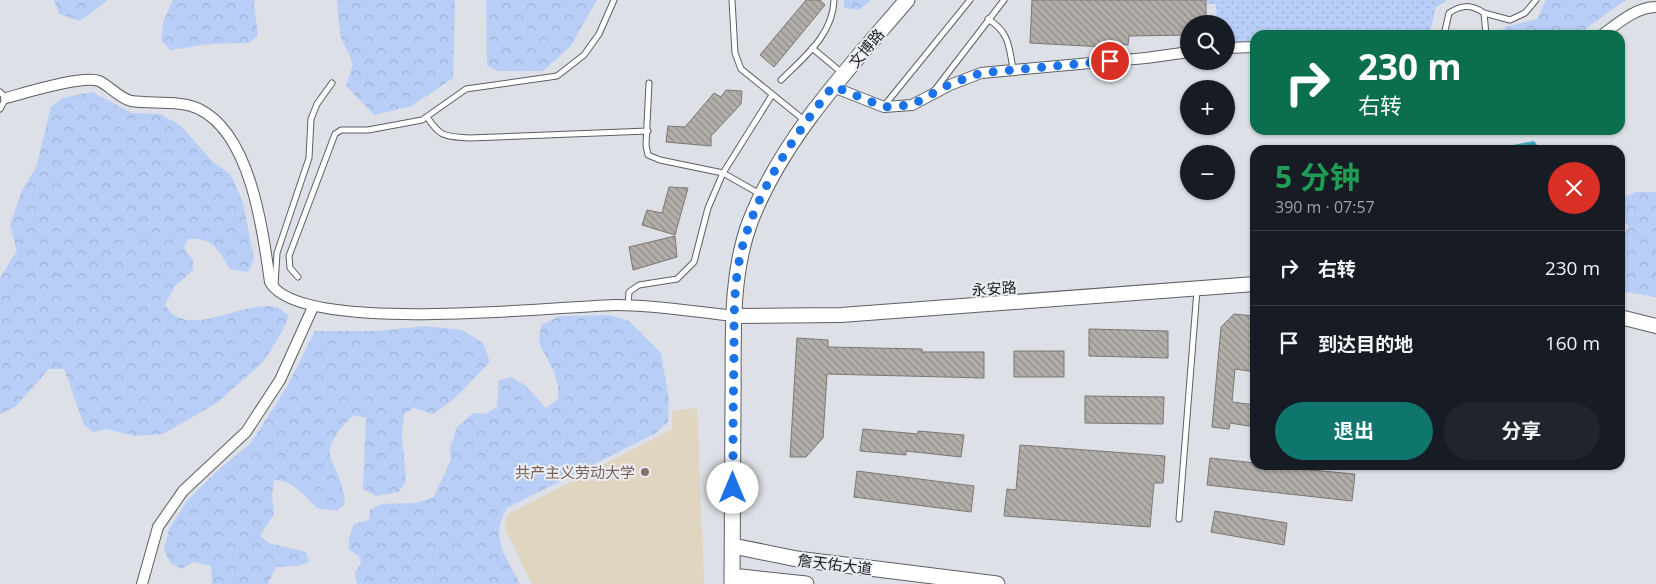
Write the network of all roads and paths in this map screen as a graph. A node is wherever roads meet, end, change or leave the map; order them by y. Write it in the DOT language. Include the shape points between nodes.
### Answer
graph roads {
  1 [pos="614,0"];
  2 [pos="732,0"];
  3 [pos="834,0"];
  4 [pos="907,0"];
  5 [pos="970,0"];
  6 [pos="1004,0"];
  7 [pos="1536,0"];
  8 [pos="1656,7"];
  9 [pos="1484,13"];
  10 [pos="988,19"];
  11 [pos="1445,30"];
  12 [pos="1486,30"];
  13 [pos="1609,30"];
  14 [pos="1250,47"];
  15 [pos="812,48"];
  16 [pos="1235,48"];
  17 [pos="1180,53"];
  18 [pos="1013,69"];
  19 [pos="844,74"];
  20 [pos="781,80"];
  21 [pos="332,83"];
  22 [pos="649,83"];
  23 [pos="833,86"];
  24 [pos="3,95"];
  25 [pos="772,95"];
  26 [pos="930,97"];
  27 [pos="884,107"];
  28 [pos="0,109"];
  29 [pos="427,116"];
  30 [pos="807,122"];
  31 [pos="648,131"];
  32 [pos="723,173"];
  33 [pos="762,195"];
  34 [pos="298,277"];
  35 [pos="1250,285"];
  36 [pos="275,290"];
  37 [pos="1197,290"];
  38 [pos="628,306"];
  39 [pos="313,307"];
  40 [pos="734,316"];
  41 [pos="1625,318"];
  42 [pos="1656,326"];
  43 [pos="1179,519"];
  44 [pos="732,546"];
  45 [pos="732,580"];
  46 [pos="142,584"];
  47 [pos="806,584"];
  48 [pos="997,584"];
  1 -- 29 [label="lane" via="599,34 584,55 557,76 466,89"];
  2 -- 25 [label="lane" via="735,53 741,69"];
  3 -- 15 [label="lane" via="831,23"];
  4 -- 19 [label="main road, 文博路"];
  5 -- 27 [label="lane"];
  6 -- 10 [label="lane"];
  7 -- 9 [label="lane" via="1525,13 1510,20"];
  8 -- 13 [label="street" via="1627,17"];
  9 -- 11 [label="lane" via="1468,6 1456,8 1449,13"];
  9 -- 12 [label="lane"];
  10 -- 18 [label="lane" via="1005,34"];
  10 -- 26 [label="lane"];
  14 -- 16 [label="street"];
  15 -- 19 [label="lane"];
  15 -- 20 [label="lane"];
  17 -- 18 [label="street"];
  18 -- 26 [label="street" via="981,73 950,84"];
  19 -- 23 [label="main road, 文博路"];
  21 -- 36 [label="lane" via="311,119 309,158 277,253"];
  22 -- 31 [label="lane"];
  23 -- 27 [label="street"];
  23 -- 30 [label="main road, 文博路"];
  24 -- 28 [label="lane"];
  24 -- 36 [label="street" via="80,80 98,81 130,100 198,108 218,122 241,156 261,217 270,282"];
  25 -- 30 [label="lane"];
  25 -- 32 [label="lane"];
  26 -- 27 [label="street" via="912,105"];
  29 -- 31 [label="lane" via="437,132 444,136 469,138"];
  29 -- 34 [label="lane" via="422,120 368,130 341,130 335,134 289,256 290,268"];
  30 -- 33 [label="main road, 文博路"];
  31 -- 32 [label="lane" via="648,156"];
  32 -- 33 [label="lane"];
  32 -- 38 [label="lane" via="708,208 694,262 677,279 639,285 629,292"];
  33 -- 40 [label="main road, 文博路" via="742,250"];
  35 -- 37 [label="street, 永安路"];
  36 -- 39 [label="street"];
  37 -- 40 [label="street, 永安路" via="841,315"];
  37 -- 43 [label="lane"];
  38 -- 39 [label="street" via="449,315"];
  38 -- 40 [label="street"];
  39 -- 46 [label="street" via="280,380 246,432 183,491 158,526"];
  40 -- 44 [label="main road, 文博路"];
  41 -- 42 [label="street"];
  44 -- 45 [label="main road, 文博路"];
  44 -- 48 [label="main road, 詹天佑大道" via="797,559"];
  45 -- 47 [label="main road, 詹天佑大道"];
}
